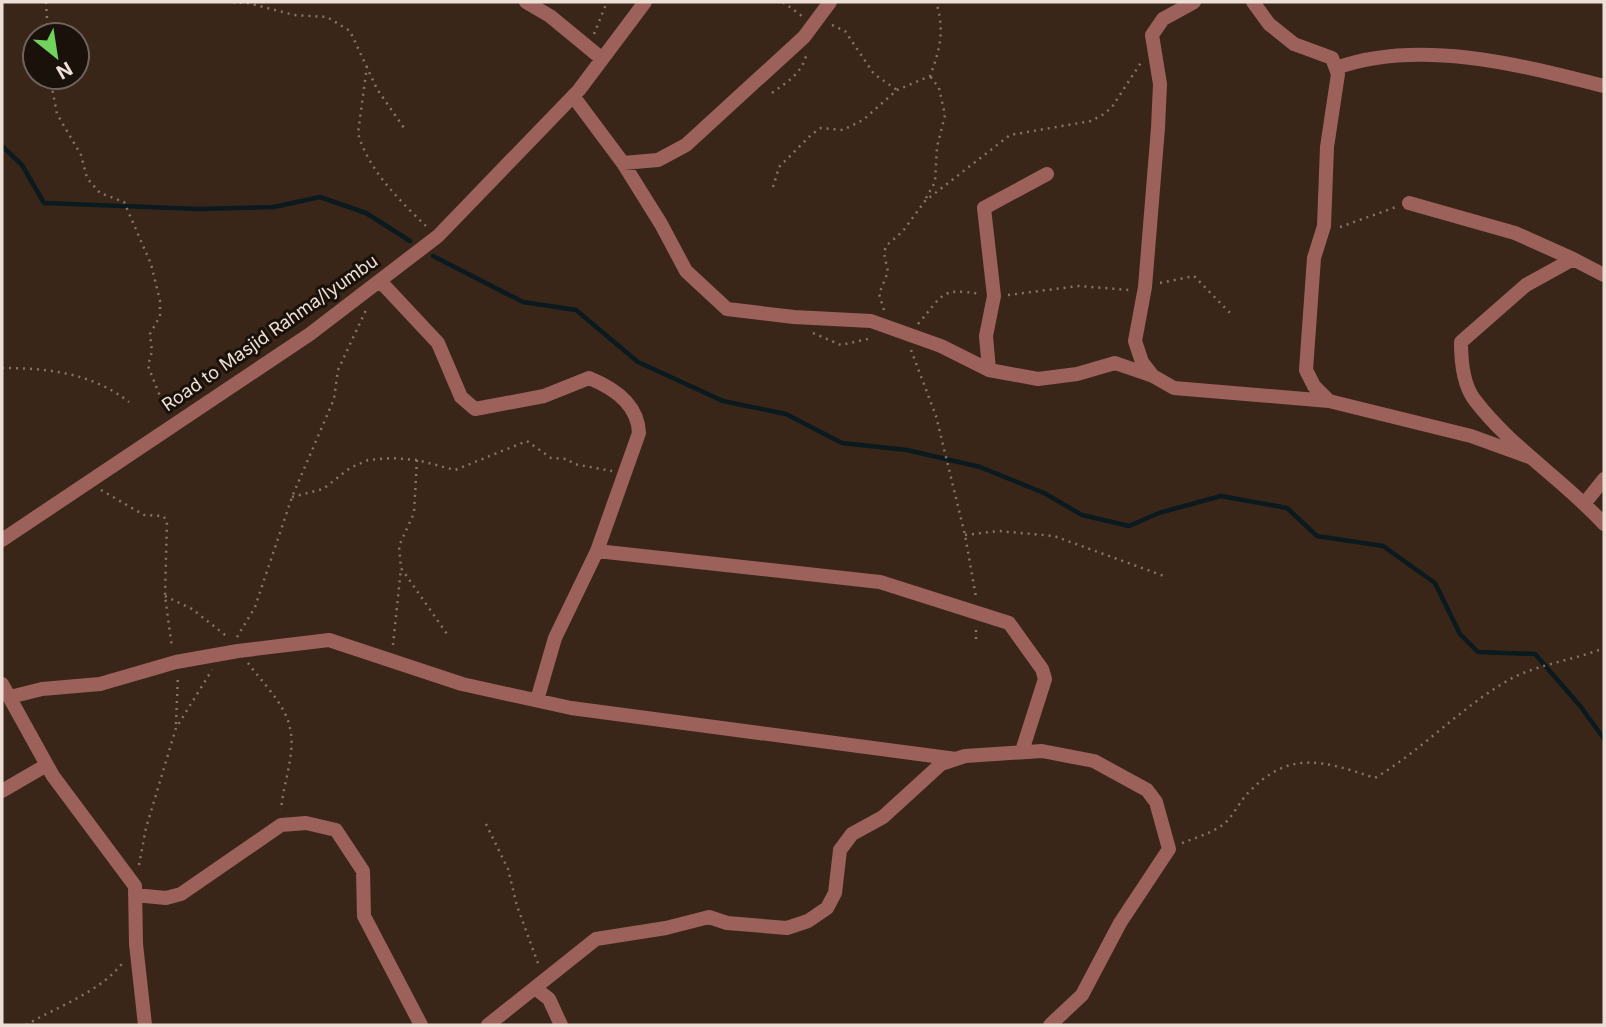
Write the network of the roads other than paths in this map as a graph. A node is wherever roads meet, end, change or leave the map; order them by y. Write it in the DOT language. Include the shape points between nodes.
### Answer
graph roads {
  1 [pos="526,2"];
  2 [pos="645,2"];
  3 [pos="830,2"];
  4 [pos="1194,2"];
  5 [pos="1253,2"];
  6 [pos="601,58"];
  7 [pos="1336,68"];
  8 [pos="1604,86"];
  9 [pos="573,96"];
  10 [pos="623,163"];
  11 [pos="1047,174"];
  12 [pos="1409,203"];
  13 [pos="1573,259"];
  14 [pos="1604,275"];
  15 [pos="380,281"];
  16 [pos="1135,341"];
  17 [pos="1115,363"];
  18 [pos="989,370"];
  19 [pos="1153,376"];
  20 [pos="1329,401"];
  21 [pos="1531,458"];
  22 [pos="1604,479"];
  23 [pos="1584,504"];
  24 [pos="1604,524"];
  25 [pos="2,540"];
  26 [pos="597,551"];
  27 [pos="2,684"];
  28 [pos="10,697"];
  29 [pos="537,700"];
  30 [pos="1023,751"];
  31 [pos="957,759"];
  32 [pos="46,765"];
  33 [pos="2,791"];
  34 [pos="135,890"];
  35 [pos="538,986"];
  36 [pos="145,1025"];
  37 [pos="421,1025"];
  38 [pos="488,1025"];
  39 [pos="561,1025"];
  40 [pos="1050,1025"];
  1 -- 6 [label="street"];
  2 -- 6 [label="street, Road to Masjid Rahma/Iyumbu"];
  3 -- 10 [label="street" via="804,37 686,145 658,160"];
  4 -- 16 [label="street" via="1163,19 1152,35 1160,85 1145,287"];
  5 -- 7 [label="street" via="1269,24 1294,44 1332,58"];
  6 -- 9 [label="street, Road to Masjid Rahma/Iyumbu"];
  7 -- 8 [label="street" via="1392,54 1519,64"];
  7 -- 20 [label="street" via="1324,226 1314,258 1306,370"];
  9 -- 10 [label="street"];
  9 -- 15 [label="street, Road to Masjid Rahma/Iyumbu" via="438,236"];
  10 -- 18 [label="street" via="686,271 727,309 870,321 941,346"];
  11 -- 18 [label="street" via="984,208 994,296 986,336"];
  12 -- 13 [label="street" via="1515,233"];
  13 -- 14 [label="street"];
  13 -- 21 [label="street" via="1526,285 1461,342 1461,364 1473,398"];
  15 -- 25 [label="street, Road to Masjid Rahma/Iyumbu" via="310,334"];
  15 -- 26 [label="street" via="438,342 461,397 475,409 544,396 589,378 608,386 628,404 639,421 639,433"];
  16 -- 17 [label="street"];
  16 -- 19 [label="street"];
  17 -- 18 [label="street" via="1038,379"];
  17 -- 19 [label="street"];
  19 -- 20 [label="street" via="1174,388"];
  20 -- 21 [label="street" via="1471,436"];
  21 -- 23 [label="street"];
  22 -- 23 [label="street"];
  23 -- 24 [label="street"];
  26 -- 29 [label="street" via="555,638"];
  26 -- 30 [label="street" via="880,582 1009,623 1045,679"];
  27 -- 28 [label="street"];
  28 -- 29 [label="street" via="100,684 238,650 328,640 462,684"];
  28 -- 32 [label="street"];
  29 -- 31 [label="street"];
  30 -- 31 [label="street"];
  30 -- 40 [label="street" via="1094,761 1147,790 1156,802 1168,849 1120,923 1082,995"];
  31 -- 35 [label="street" via="941,764 883,817 852,834 840,850 835,893 827,908 808,921 787,929 709,917 596,939"];
  32 -- 33 [label="street"];
  32 -- 34 [label="street"];
  34 -- 36 [label="street"];
  34 -- 37 [label="street" via="166,898 181,894 281,825 306,823 336,830 363,871 364,916"];
  35 -- 38 [label="street"];
  35 -- 39 [label="street"];
}
